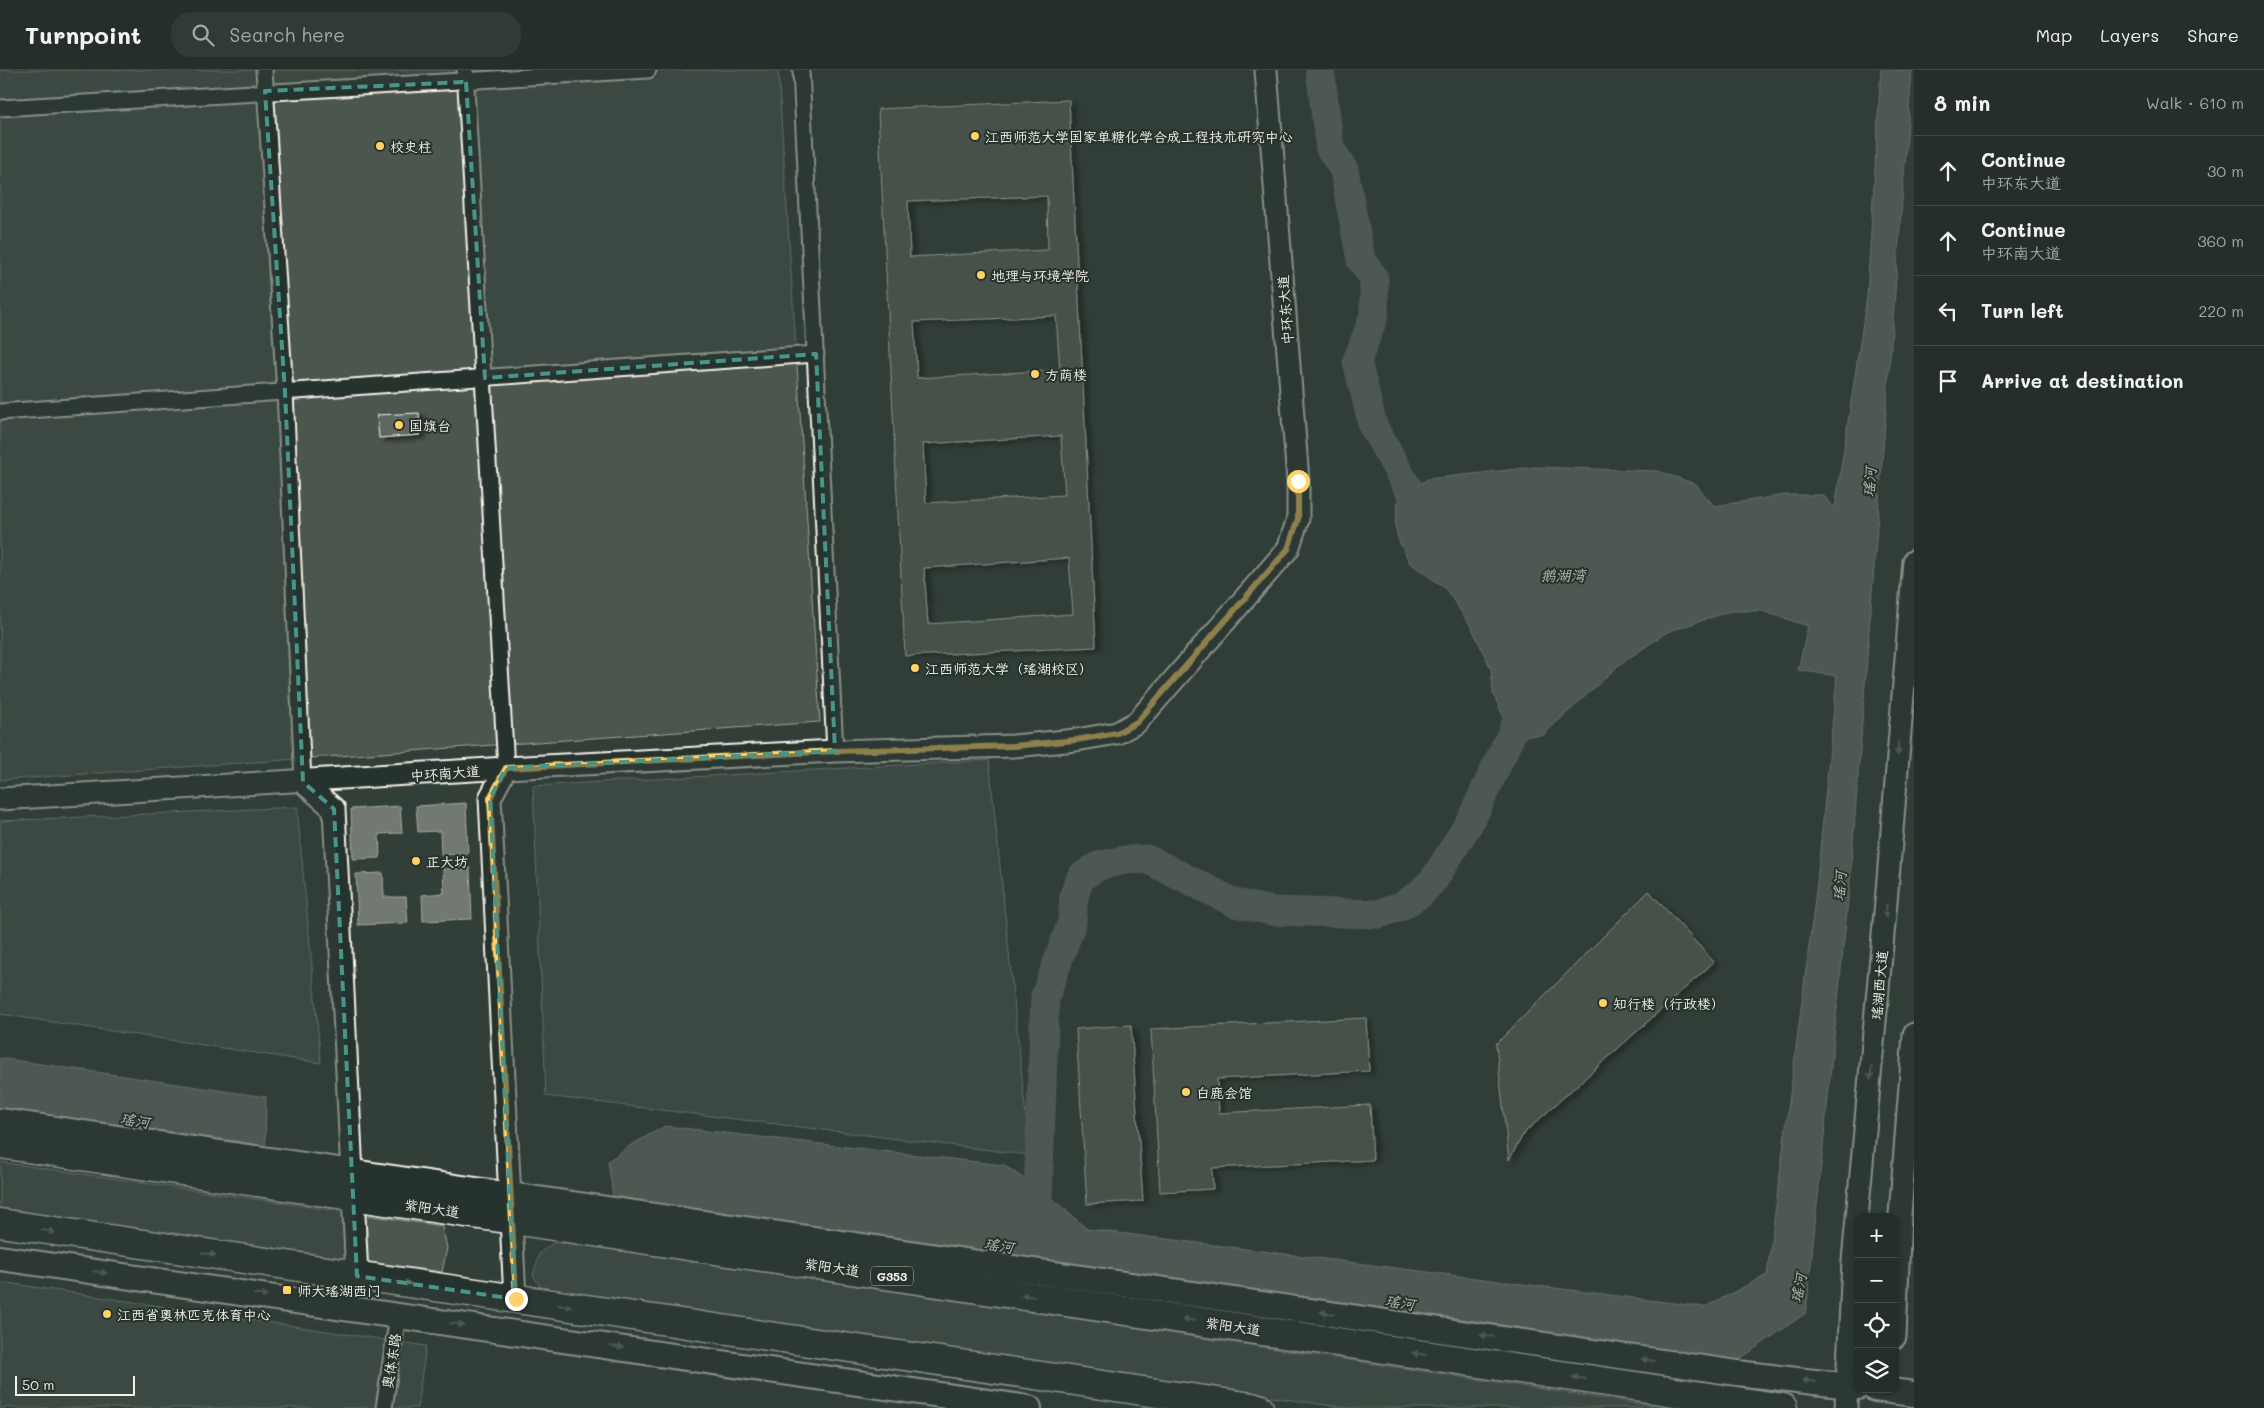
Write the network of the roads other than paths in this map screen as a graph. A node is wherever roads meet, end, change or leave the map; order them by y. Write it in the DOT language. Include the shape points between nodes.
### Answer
graph roads {
  1 [pos="264,70"];
  2 [pos="648,70"];
  3 [pos="801,70"];
  4 [pos="1266,70"];
  5 [pos="465,76"];
  6 [pos="265,91"];
  7 [pos="0,108"];
  8 [pos="816,354"];
  9 [pos="484,378"];
  10 [pos="285,392"];
  11 [pos="0,412"];
  12 [pos="1288,549"];
  13 [pos="1914,561"];
  14 [pos="835,751"];
  15 [pos="506,768"];
  16 [pos="303,782"];
  17 [pos="0,799"];
  18 [pos="1914,1034"];
  19 [pos="0,1121"];
  20 [pos="0,1144"];
  21 [pos="352,1184"];
  22 [pos="511,1207"];
  23 [pos="0,1224"];
  24 [pos="0,1258"];
  25 [pos="357,1276"];
  26 [pos="516,1299"];
  27 [pos="1896,1303"];
  28 [pos="398,1315"];
  29 [pos="1850,1394"];
  30 [pos="384,1408"];
  31 [pos="1029,1408"];
  32 [pos="1259,1408"];
  33 [pos="1783,1408"];
  1 -- 6 [label="street"];
  2 -- 5 [label="street"];
  3 -- 8 [label="street"];
  4 -- 12 [label="street, 中环东大道" via="1298,481 1298,519"];
  5 -- 6 [label="street"];
  5 -- 9 [label="street"];
  6 -- 7 [label="street"];
  6 -- 10 [label="street"];
  8 -- 9 [label="street"];
  8 -- 14 [label="street"];
  9 -- 10 [label="street"];
  9 -- 15 [label="street"];
  10 -- 11 [label="street"];
  10 -- 16 [label="street"];
  12 -- 14 [label="street, 中环南大道" via="1137,722 1117,733 1014,746"];
  13 -- 29 [label="street, 瑶湖西大道, one-way" via="1853,1261"];
  14 -- 15 [label="street, 中环南大道"];
  15 -- 16 [label="street, 中环南大道"];
  15 -- 22 [label="street" via="490,798"];
  16 -- 17 [label="street, 中环南大道"];
  16 -- 21 [label="street" via="334,809"];
  18 -- 27 [label="street"];
  19 -- 21 [label="main road"];
  20 -- 21 [label="highway, 紫阳大道 / G353"];
  21 -- 22 [label="highway, 紫阳大道 / G353"];
  21 -- 25 [label="street"];
  22 -- 26 [label="street"];
  29 -- 22 [label="main road, one-way" via="1727,1371"];
  33 -- 22 [label="highway, 紫阳大道 / G353, one-way"];
  23 -- 25 [label="highway, one-way"];
  24 -- 28 [label="main road, one-way"];
  25 -- 26 [label="highway, one-way"];
  26 -- 32 [label="highway, one-way"];
  28 -- 30 [label="street, 奥体东路"];
  28 -- 31 [label="main road, one-way"];
}
